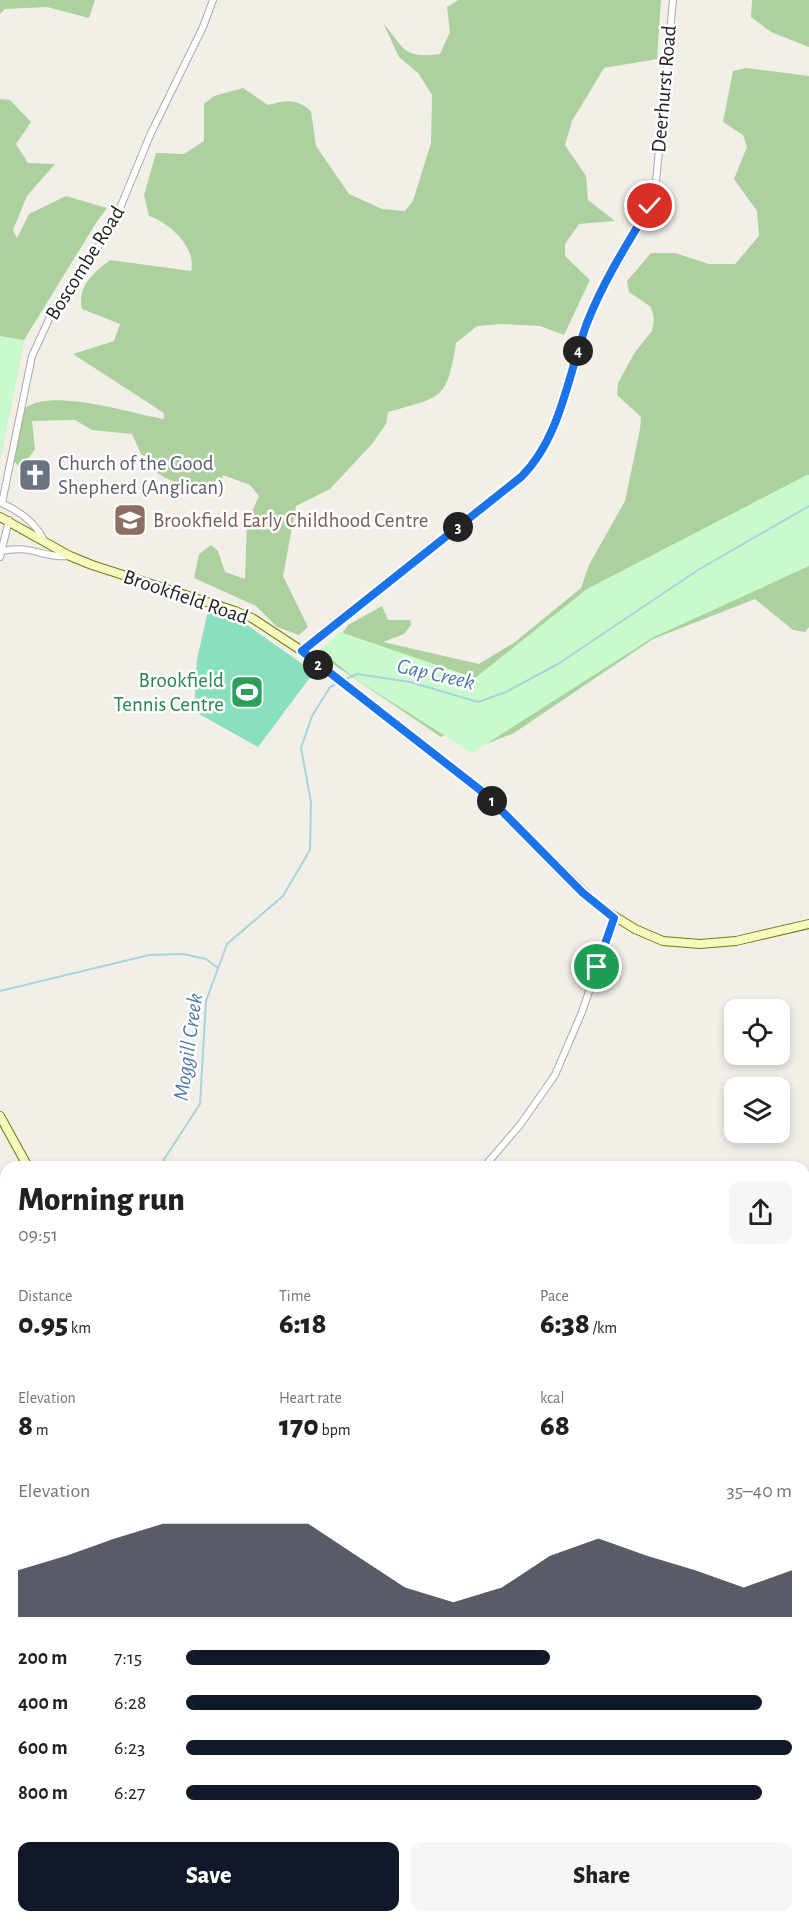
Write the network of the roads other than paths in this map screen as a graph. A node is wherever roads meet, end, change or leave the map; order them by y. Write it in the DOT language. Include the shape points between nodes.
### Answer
graph roads {
  1 [pos="213,0"];
  2 [pos="673,0"];
  3 [pos="1,503"];
  4 [pos="0,517"];
  5 [pos="9,520"];
  6 [pos="45,542"];
  7 [pos="1,554"];
  8 [pos="70,556"];
  9 [pos="302,651"];
  10 [pos="614,918"];
  11 [pos="809,924"];
  12 [pos="0,1116"];
  13 [pos="25,1161"];
  14 [pos="489,1161"];
  1 -- 3 [label="street, Boscombe Road" via="113,225 50,317 32,356"];
  2 -- 9 [label="street, Deerhurst Road" via="656,182 650,206 587,323 562,402 535,463"];
  3 -- 6 [label="street, Boscombe Road" via="38,527"];
  4 -- 5 [label="main road, Brookfield Road"];
  5 -- 6 [label="main road, Brookfield Road"];
  5 -- 7 [label="street"];
  6 -- 8 [label="main road, Brookfield Road"];
  7 -- 8 [label="street" via="26,548"];
  8 -- 9 [label="main road, Brookfield Road" via="235,610"];
  9 -- 10 [label="main road, Brookfield Road" via="484,793 583,893"];
  10 -- 11 [label="main road, Brookfield Road" via="663,941 700,944 736,941"];
  10 -- 14 [label="street" via="582,1012 555,1075"];
  12 -- 13 [label="main road"];
}
